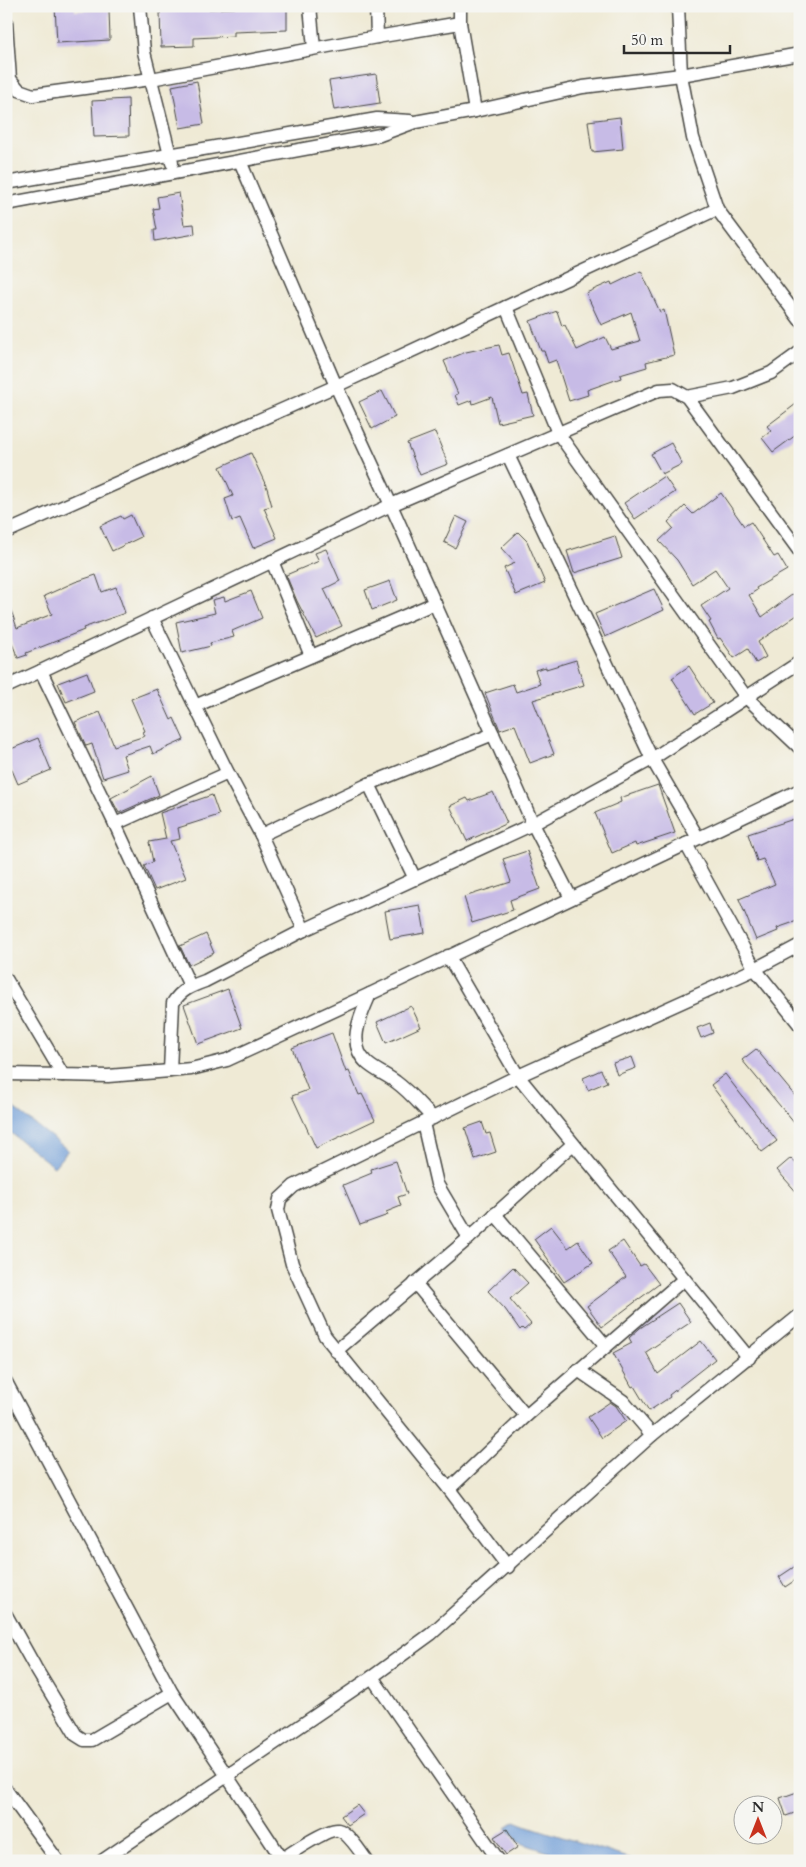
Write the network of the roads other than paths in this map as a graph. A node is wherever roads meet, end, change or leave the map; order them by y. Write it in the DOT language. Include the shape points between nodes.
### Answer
graph roads {
  1 [pos="140,6"];
  2 [pos="310,6"];
  3 [pos="376,6"];
  4 [pos="460,6"];
  5 [pos="678,6"];
  6 [pos="6,22"];
  7 [pos="460,23"];
  8 [pos="377,37"];
  9 [pos="314,48"];
  10 [pos="798,58"];
  11 [pos="681,75"];
  12 [pos="151,79"];
  13 [pos="475,111"];
  14 [pos="415,122"];
  15 [pos="284,135"];
  16 [pos="287,152"];
  17 [pos="170,155"];
  18 [pos="240,161"];
  19 [pos="98,168"];
  20 [pos="174,173"];
  21 [pos="7,183"];
  22 [pos="102,187"];
  23 [pos="9,203"];
  24 [pos="717,209"];
  25 [pos="506,307"];
  26 [pos="800,320"];
  27 [pos="800,352"];
  28 [pos="336,386"];
  29 [pos="687,397"];
  30 [pos="558,433"];
  31 [pos="508,455"];
  32 [pos="391,505"];
  33 [pos="6,532"];
  34 [pos="800,552"];
  35 [pos="272,562"];
  36 [pos="435,604"];
  37 [pos="152,618"];
  38 [pos="311,656"];
  39 [pos="800,662"];
  40 [pos="41,671"];
  41 [pos="6,687"];
  42 [pos="746,697"];
  43 [pos="195,706"];
  44 [pos="493,734"];
  45 [pos="800,748"];
  46 [pos="652,758"];
  47 [pos="228,773"];
  48 [pos="369,784"];
  49 [pos="800,790"];
  50 [pos="115,824"];
  51 [pos="533,824"];
  52 [pos="261,835"];
  53 [pos="698,838"];
  54 [pos="686,844"];
  55 [pos="415,879"];
  56 [pos="571,898"];
  57 [pos="304,930"];
  58 [pos="800,945"];
  59 [pos="448,956"];
  60 [pos="755,968"];
  61 [pos="6,979"];
  62 [pos="190,986"];
  63 [pos="370,994"];
  64 [pos="800,1025"];
  65 [pos="170,1071"];
  66 [pos="6,1074"];
  67 [pos="63,1075"];
  68 [pos="518,1076"];
  69 [pos="428,1120"];
  70 [pos="573,1144"];
  71 [pos="495,1214"];
  72 [pos="469,1238"];
  73 [pos="684,1279"];
  74 [pos="415,1283"];
  75 [pos="800,1315"];
  76 [pos="606,1346"];
  77 [pos="336,1350"];
  78 [pos="749,1358"];
  79 [pos="578,1370"];
  80 [pos="6,1382"];
  81 [pos="526,1416"];
  82 [pos="652,1435"];
  83 [pos="449,1489"];
  84 [pos="508,1567"];
  85 [pos="6,1615"];
  86 [pos="372,1677"];
  87 [pos="172,1693"];
  88 [pos="227,1776"];
  89 [pos="6,1790"];
  90 [pos="281,1860"];
  91 [pos="58,1861"];
  92 [pos="102,1861"];
  93 [pos="367,1861"];
  94 [pos="499,1861"];
  1 -- 12 [label="street" via="144,52"];
  2 -- 9 [label="street"];
  3 -- 8 [label="street"];
  4 -- 7 [label="street"];
  5 -- 11 [label="street"];
  6 -- 12 [label="street" via="10,79 19,90 33,94"];
  7 -- 8 [label="street"];
  7 -- 13 [label="street"];
  8 -- 9 [label="street"];
  9 -- 12 [label="street"];
  10 -- 11 [label="street"];
  11 -- 13 [label="street" via="583,87"];
  11 -- 24 [label="street" via="693,138"];
  12 -- 17 [label="street"];
  13 -- 14 [label="street"];
  14 -- 15 [label="street" via="377,119"];
  14 -- 16 [label="street" via="380,135"];
  15 -- 16 [label="street"];
  15 -- 17 [label="street"];
  16 -- 18 [label="street"];
  17 -- 19 [label="street"];
  17 -- 20 [label="street"];
  18 -- 20 [label="street"];
  18 -- 28 [label="street"];
  19 -- 21 [label="street"];
  19 -- 22 [label="street"];
  20 -- 22 [label="street"];
  21 -- 23 [label="street"];
  22 -- 23 [label="street"];
  24 -- 25 [label="street"];
  24 -- 26 [label="street"];
  25 -- 28 [label="street"];
  25 -- 30 [label="street"];
  27 -- 29 [label="street" via="771,373 733,388"];
  28 -- 32 [label="street"];
  28 -- 33 [label="street"];
  29 -- 30 [label="street" via="673,389 659,390"];
  29 -- 34 [label="street"];
  30 -- 31 [label="street"];
  30 -- 42 [label="street"];
  31 -- 32 [label="street"];
  31 -- 46 [label="street"];
  32 -- 35 [label="street"];
  32 -- 36 [label="street"];
  35 -- 37 [label="street"];
  35 -- 38 [label="street"];
  36 -- 38 [label="street"];
  36 -- 44 [label="street"];
  37 -- 40 [label="street"];
  37 -- 43 [label="street"];
  38 -- 43 [label="street"];
  39 -- 42 [label="street"];
  40 -- 41 [label="street"];
  40 -- 50 [label="street"];
  42 -- 45 [label="street"];
  42 -- 46 [label="street"];
  43 -- 47 [label="street"];
  44 -- 48 [label="street"];
  44 -- 51 [label="street"];
  46 -- 51 [label="street"];
  46 -- 53 [label="street"];
  47 -- 50 [label="street"];
  47 -- 52 [label="street"];
  48 -- 52 [label="street"];
  48 -- 55 [label="street"];
  49 -- 53 [label="street"];
  50 -- 62 [label="street"];
  51 -- 55 [label="street"];
  51 -- 56 [label="street"];
  52 -- 57 [label="street"];
  53 -- 54 [label="street"];
  54 -- 56 [label="street"];
  54 -- 60 [label="street"];
  55 -- 57 [label="street"];
  56 -- 59 [label="street"];
  57 -- 62 [label="street"];
  58 -- 60 [label="street"];
  59 -- 63 [label="street"];
  59 -- 68 [label="street"];
  60 -- 64 [label="street"];
  60 -- 68 [label="street"];
  61 -- 67 [label="street"];
  62 -- 65 [label="street" via="178,994 174,1003"];
  63 -- 65 [label="street" via="227,1060"];
  63 -- 69 [label="street" via="359,1018 356,1036 360,1054 372,1067 411,1094"];
  65 -- 67 [label="street" via="108,1076"];
  66 -- 67 [label="street"];
  68 -- 69 [label="street"];
  68 -- 70 [label="street"];
  69 -- 72 [label="street" via="437,1184"];
  69 -- 77 [label="street" via="294,1186 280,1199 278,1210 292,1264 325,1336"];
  70 -- 71 [label="street"];
  70 -- 73 [label="street"];
  71 -- 72 [label="street"];
  71 -- 76 [label="street"];
  72 -- 74 [label="street"];
  73 -- 76 [label="street"];
  73 -- 78 [label="street"];
  74 -- 77 [label="street"];
  74 -- 81 [label="street"];
  75 -- 78 [label="street"];
  76 -- 79 [label="street"];
  77 -- 83 [label="street"];
  78 -- 82 [label="street"];
  79 -- 81 [label="street"];
  79 -- 82 [label="street" via="623,1401"];
  80 -- 87 [label="street"];
  81 -- 83 [label="street"];
  82 -- 84 [label="street"];
  83 -- 84 [label="street"];
  84 -- 86 [label="street" via="431,1634"];
  85 -- 87 [label="street" via="76,1735 84,1740 92,1740"];
  86 -- 88 [label="street"];
  86 -- 94 [label="street"];
  87 -- 88 [label="street"];
  88 -- 90 [label="street"];
  88 -- 92 [label="street"];
  89 -- 91 [label="street"];
  90 -- 93 [label="street" via="328,1832 338,1830"];
}
